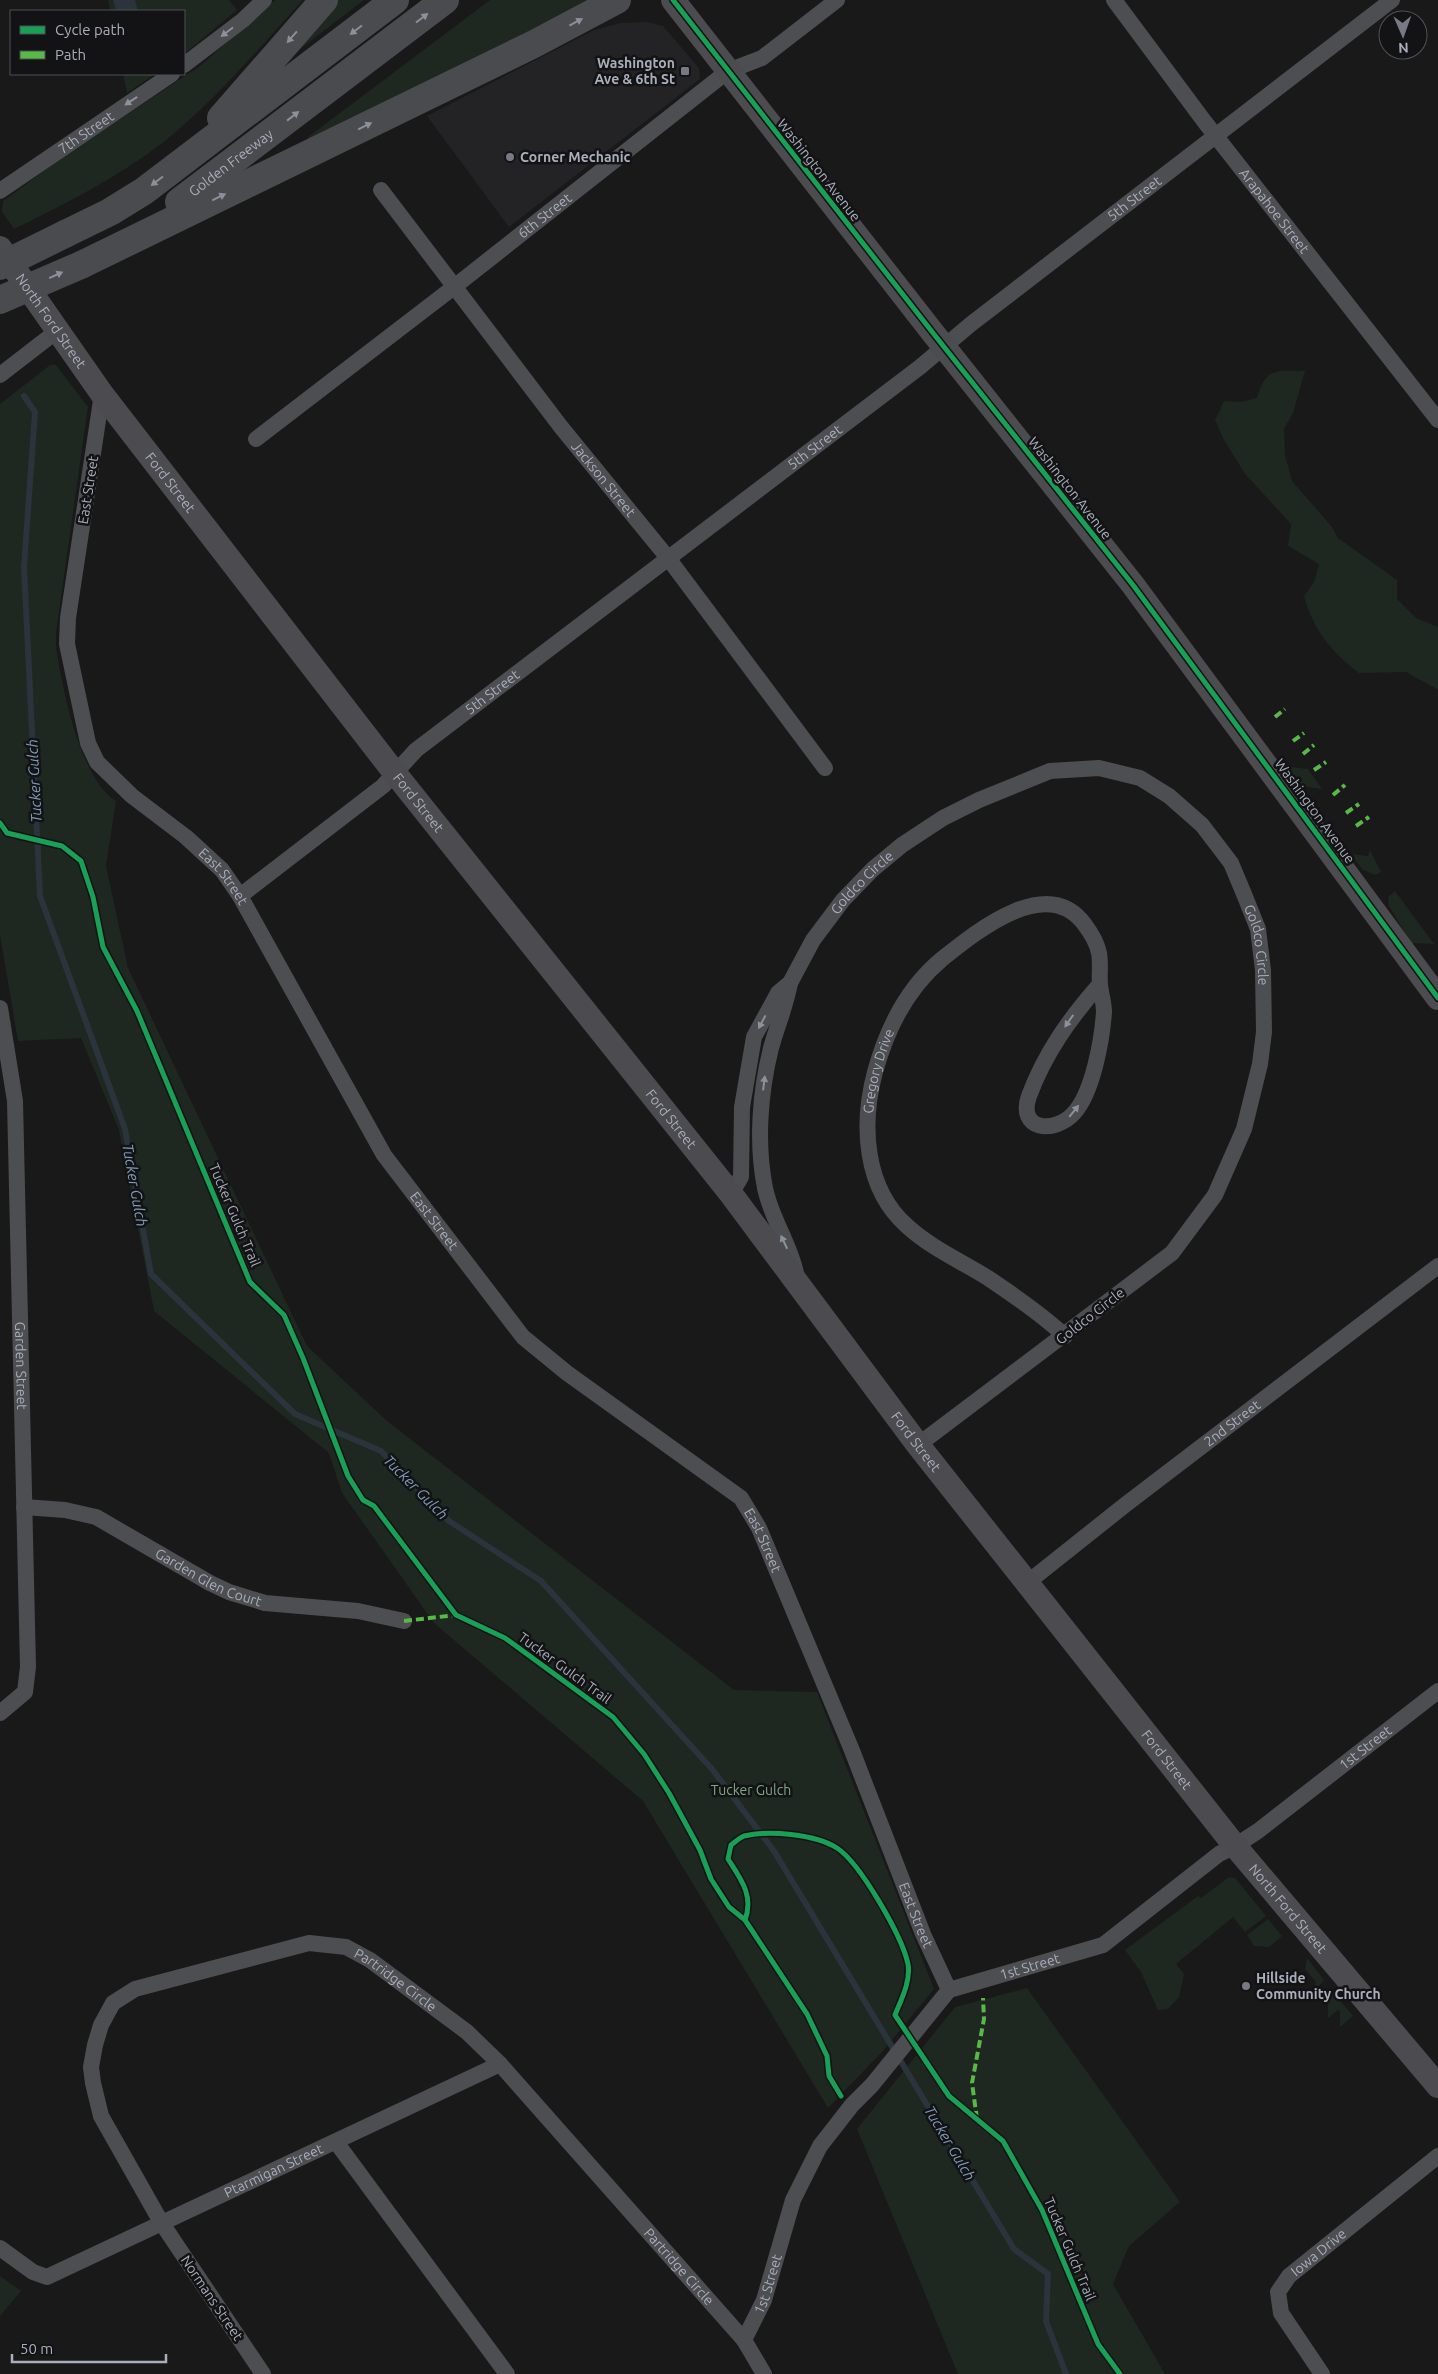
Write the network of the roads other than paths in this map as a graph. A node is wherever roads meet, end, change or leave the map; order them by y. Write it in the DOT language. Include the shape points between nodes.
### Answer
graph roads {
  1 [pos="264,0"];
  2 [pos="324,0"];
  3 [pos="395,0"];
  4 [pos="445,0"];
  5 [pos="617,0"];
  6 [pos="673,0"];
  7 [pos="837,0"];
  8 [pos="1114,0"];
  9 [pos="1392,0"];
  10 [pos="185,64"];
  11 [pos="728,71"];
  12 [pos="171,75"];
  13 [pos="1217,136"];
  14 [pos="181,163"];
  15 [pos="381,190"];
  16 [pos="0,191"];
  17 [pos="0,248"];
  18 [pos="81,265"];
  19 [pos="0,266"];
  20 [pos="454,287"];
  21 [pos="0,300"];
  22 [pos="57,331"];
  23 [pos="945,348"];
  24 [pos="0,375"];
  25 [pos="102,394"];
  26 [pos="1432,401"];
  27 [pos="1438,420"];
  28 [pos="256,439"];
  29 [pos="668,558"];
  30 [pos="825,768"];
  31 [pos="394,772"];
  32 [pos="240,896"];
  33 [pos="790,983"];
  34 [pos="1100,984"];
  35 [pos="1438,998"];
  36 [pos="0,1008"];
  37 [pos="7,1102"];
  38 [pos="731,1194"];
  39 [pos="1438,1266"];
  40 [pos="799,1288"];
  41 [pos="1065,1336"];
  42 [pos="918,1445"];
  43 [pos="24,1507"];
  44 [pos="1027,1583"];
  45 [pos="404,1621"];
  46 [pos="1438,1691"];
  47 [pos="0,1713"];
  48 [pos="1235,1846"];
  49 [pos="949,1990"];
  50 [pos="500,2064"];
  51 [pos="1438,2086"];
  52 [pos="336,2142"];
  53 [pos="1438,2156"];
  54 [pos="161,2222"];
  55 [pos="0,2248"];
  56 [pos="744,2340"];
  57 [pos="263,2374"];
  58 [pos="507,2374"];
  59 [pos="764,2374"];
  60 [pos="1322,2374"];
  1 -- 10 [label="street, one-way"];
  2 -- 14 [label="highway, one-way"];
  3 -- 14 [label="highway, one-way"];
  18 -- 4 [label="highway, Golden Freeway, one-way" via="191,194"];
  18 -- 5 [label="highway, one-way" via="534,44"];
  6 -- 11 [label="street, Washington Avenue"];
  7 -- 11 [label="street, 6th Street" via="762,58"];
  8 -- 13 [label="street, Arapahoe Street"];
  9 -- 13 [label="street, 5th Street"];
  11 -- 20 [label="street, 6th Street"];
  11 -- 23 [label="street, Washington Avenue"];
  12 -- 16 [label="street, 7th Street, one-way"];
  13 -- 23 [label="street, 5th Street" via="1060,254"];
  13 -- 26 [label="street, Arapahoe Street"];
  14 -- 19 [label="highway, one-way, bridge" via="127,202"];
  15 -- 20 [label="street, Jackson Street"];
  17 -- 22 [label="street, North Ford Street"];
  21 -- 18 [label="highway, Golden Freeway, one-way, bridge"];
  20 -- 28 [label="street, 6th Street"];
  20 -- 29 [label="street, Jackson Street" via="561,427"];
  22 -- 24 [label="street"];
  22 -- 25 [label="street, North Ford Street"];
  23 -- 29 [label="street, 5th Street"];
  23 -- 35 [label="street, Washington Avenue" via="1139,593"];
  25 -- 31 [label="street, Ford Street"];
  25 -- 32 [label="street, East Street" via="68,618 67,644 88,743 97,762 132,796 186,837 222,870"];
  26 -- 27 [label="street, Arapahoe Street"];
  29 -- 30 [label="street, Jackson Street"];
  29 -- 31 [label="street, 5th Street" via="416,750"];
  31 -- 32 [label="street, 5th Street" via="383,786"];
  31 -- 38 [label="street, Ford Street"];
  32 -- 49 [label="street, East Street" via="384,1155 523,1337 567,1373 741,1498 763,1537 851,1748 923,1934"];
  33 -- 38 [label="street, Goldco Circle, one-way" via="778,993 754,1037 742,1108 741,1176"];
  40 -- 33 [label="street, Goldco Circle, one-way" via="793,1260 764,1187 760,1120 764,1079"];
  33 -- 41 [label="street, Goldco Circle" via="813,940 843,900 902,845 943,818 1050,771 1099,768 1140,778 1169,796 1202,825 1231,864 1258,929 1263,970 1264,1032 1260,1064 1244,1128 1215,1195 1172,1253"];
  34 -- 34 [label="street, Gregory Drive, one-way" via="1049,1051 1030,1094 1026,1106 1029,1118 1038,1125 1049,1128 1064,1122 1085,1095 1093,1071 1104,1009"];
  34 -- 41 [label="street, Gregory Drive" via="1099,953 1092,934 1079,917 1065,906 1038,904 1014,910 972,936 917,983 898,1012 882,1046 870,1087 867,1119 871,1170 889,1204 905,1225 988,1278 1047,1319"];
  36 -- 37 [label="street, Garden Street"];
  37 -- 43 [label="street, Garden Street"];
  38 -- 40 [label="street, Ford Street"];
  39 -- 44 [label="street, 2nd Street"];
  40 -- 42 [label="street, Ford Street"];
  41 -- 42 [label="street, Goldco Circle"];
  42 -- 44 [label="street, Ford Street"];
  43 -- 45 [label="street, Garden Glen Court" via="65,1510 96,1517 229,1592 265,1602 358,1611"];
  43 -- 47 [label="street, Garden Street" via="28,1667 25,1692"];
  44 -- 48 [label="street, Ford Street"];
  46 -- 48 [label="street, 1st Street"];
  48 -- 49 [label="street, 1st Street" via="1219,1854 1103,1945"];
  48 -- 51 [label="street, North Ford Street"];
  49 -- 56 [label="street, 1st Street" via="852,2105 816,2154 793,2200 764,2300"];
  50 -- 52 [label="street, Ptarmigan Street"];
  50 -- 54 [label="street, Partridge Circle" via="467,2032 370,1960 346,1947 309,1943 135,1989 113,2003 101,2025 91,2066 101,2116"];
  50 -- 56 [label="street, Partridge Circle"];
  52 -- 54 [label="street, Ptarmigan Street"];
  52 -- 58 [label="street"];
  53 -- 60 [label="street, Iowa Drive" via="1289,2276 1278,2292 1281,2313"];
  54 -- 55 [label="street, Ptarmigan Street" via="47,2276 33,2272"];
  54 -- 57 [label="street, Normans Street"];
  56 -- 59 [label="street, Partridge Circle"];
}
